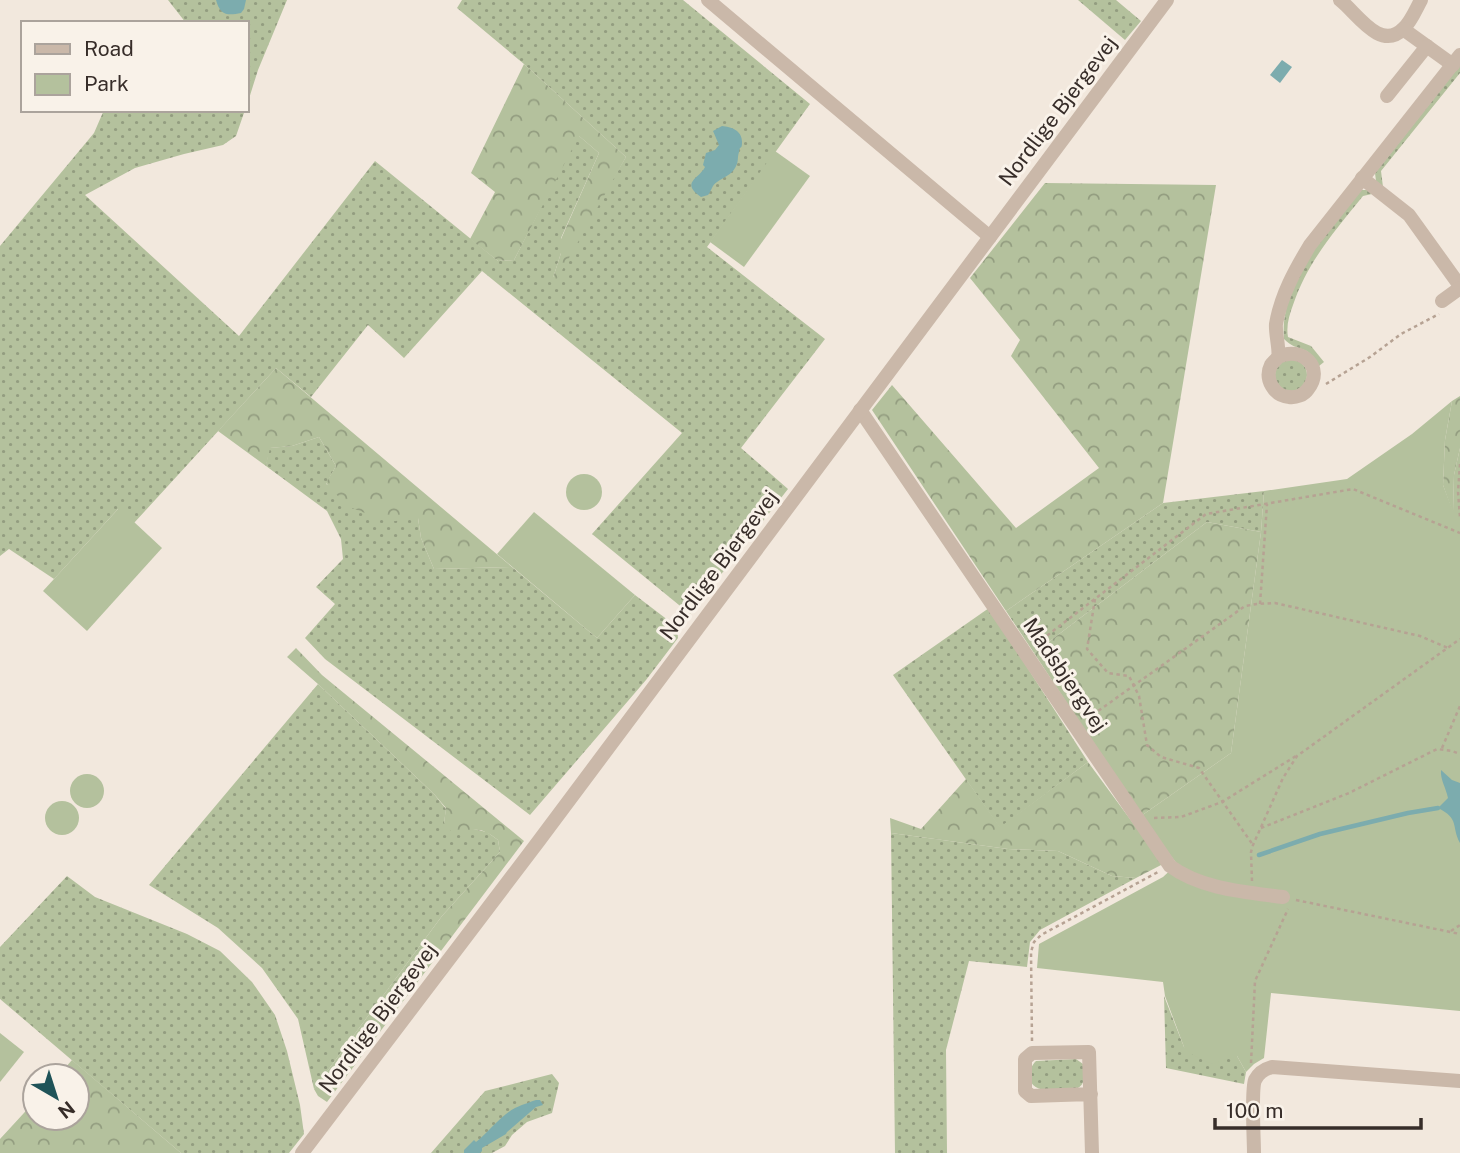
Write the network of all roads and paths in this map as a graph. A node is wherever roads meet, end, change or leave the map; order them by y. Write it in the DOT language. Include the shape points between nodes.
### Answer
graph roads {
  1 [pos="708,0"];
  2 [pos="1167,0"];
  3 [pos="1421,0"];
  4 [pos="1348,3"];
  5 [pos="1403,29"];
  6 [pos="1427,46"];
  7 [pos="1456,60"];
  8 [pos="1387,96"];
  9 [pos="1362,178"];
  10 [pos="989,237"];
  11 [pos="1460,287"];
  12 [pos="1442,301"];
  13 [pos="1278,357"];
  14 [pos="1313,382"];
  15 [pos="860,410"];
  16 [pos="1460,464"];
  17 [pos="1268,504"];
  18 [pos="1460,517"];
  19 [pos="1460,533"];
  20 [pos="1095,599"];
  21 [pos="1260,604"];
  22 [pos="1460,639"];
  23 [pos="1447,648"];
  24 [pos="1024,653"];
  25 [pos="1135,685"];
  26 [pos="1460,706"];
  27 [pos="1075,728"];
  28 [pos="1441,750"];
  29 [pos="1460,754"];
  30 [pos="1297,756"];
  31 [pos="1222,802"];
  32 [pos="1136,818"];
  33 [pos="1260,828"];
  34 [pos="1253,845"];
  35 [pos="1170,866"];
  36 [pos="1252,893"];
  37 [pos="1287,898"];
  38 [pos="1460,925"];
  39 [pos="1450,932"];
  40 [pos="1460,934"];
  41 [pos="1032,1053"];
  42 [pos="1259,1074"];
  43 [pos="1460,1082"];
  44 [pos="1091,1094"];
  45 [pos="302,1153"];
  46 [pos="1092,1153"];
  47 [pos="1254,1153"];
  1 -- 10 [label="street"];
  2 -- 10 [label="street, Nordlige Bjergevej"];
  3 -- 5 [label="street"];
  4 -- 5 [label="street" via="1378,34 1393,35"];
  5 -- 6 [label="street"];
  6 -- 7 [label="street"];
  6 -- 8 [label="street"];
  7 -- 9 [label="street"];
  9 -- 11 [label="street" via="1409,215"];
  9 -- 13 [label="street" via="1310,244 1292,275 1276,327"];
  10 -- 15 [label="street, Nordlige Bjergevej"];
  11 -- 12 [label="street"];
  12 -- 14 [label="path" via="1448,309 1320,388"];
  13 -- 14 [label="street" via="1293,352 1307,359"];
  13 -- 14 [label="street" via="1268,375 1278,394 1298,396"];
  15 -- 24 [label="street, Madsbjergvej"];
  15 -- 45 [label="street, Nordlige Bjergevej"];
  16 -- 18 [label="path"];
  17 -- 19 [label="path" via="1353,489"];
  17 -- 20 [label="path" via="1206,514"];
  17 -- 21 [label="path"];
  20 -- 24 [label="path"];
  20 -- 25 [label="path" via="1087,649 1108,673 1129,676"];
  21 -- 23 [label="path" via="1275,603 1420,636"];
  21 -- 25 [label="path" via="1245,606"];
  22 -- 23 [label="path"];
  23 -- 30 [label="path"];
  24 -- 27 [label="street, Madsbjergvej"];
  25 -- 27 [label="path"];
  25 -- 31 [label="path" via="1147,745 1161,757 1199,768"];
  26 -- 28 [label="path"];
  27 -- 32 [label="street, Madsbjergvej"];
  28 -- 29 [label="path"];
  28 -- 33 [label="path"];
  30 -- 31 [label="path"];
  30 -- 33 [label="path"];
  31 -- 32 [label="path" via="1181,817"];
  31 -- 34 [label="path"];
  32 -- 35 [label="street, Madsbjergvej"];
  33 -- 34 [label="path"];
  34 -- 36 [label="path"];
  35 -- 36 [label="street, Madsbjergvej" via="1190,878"];
  35 -- 41 [label="path" via="1034,942"];
  36 -- 37 [label="street, Madsbjergvej"];
  37 -- 39 [label="path"];
  37 -- 42 [label="path" via="1255,981 1251,1066"];
  38 -- 39 [label="path"];
  39 -- 40 [label="path"];
  41 -- 44 [label="street" via="1089,1052"];
  41 -- 44 [label="street" via="1026,1059 1025,1091 1031,1096"];
  42 -- 43 [label="street" via="1272,1066"];
  42 -- 47 [label="street" via="1253,1086"];
  44 -- 46 [label="street"];
}
